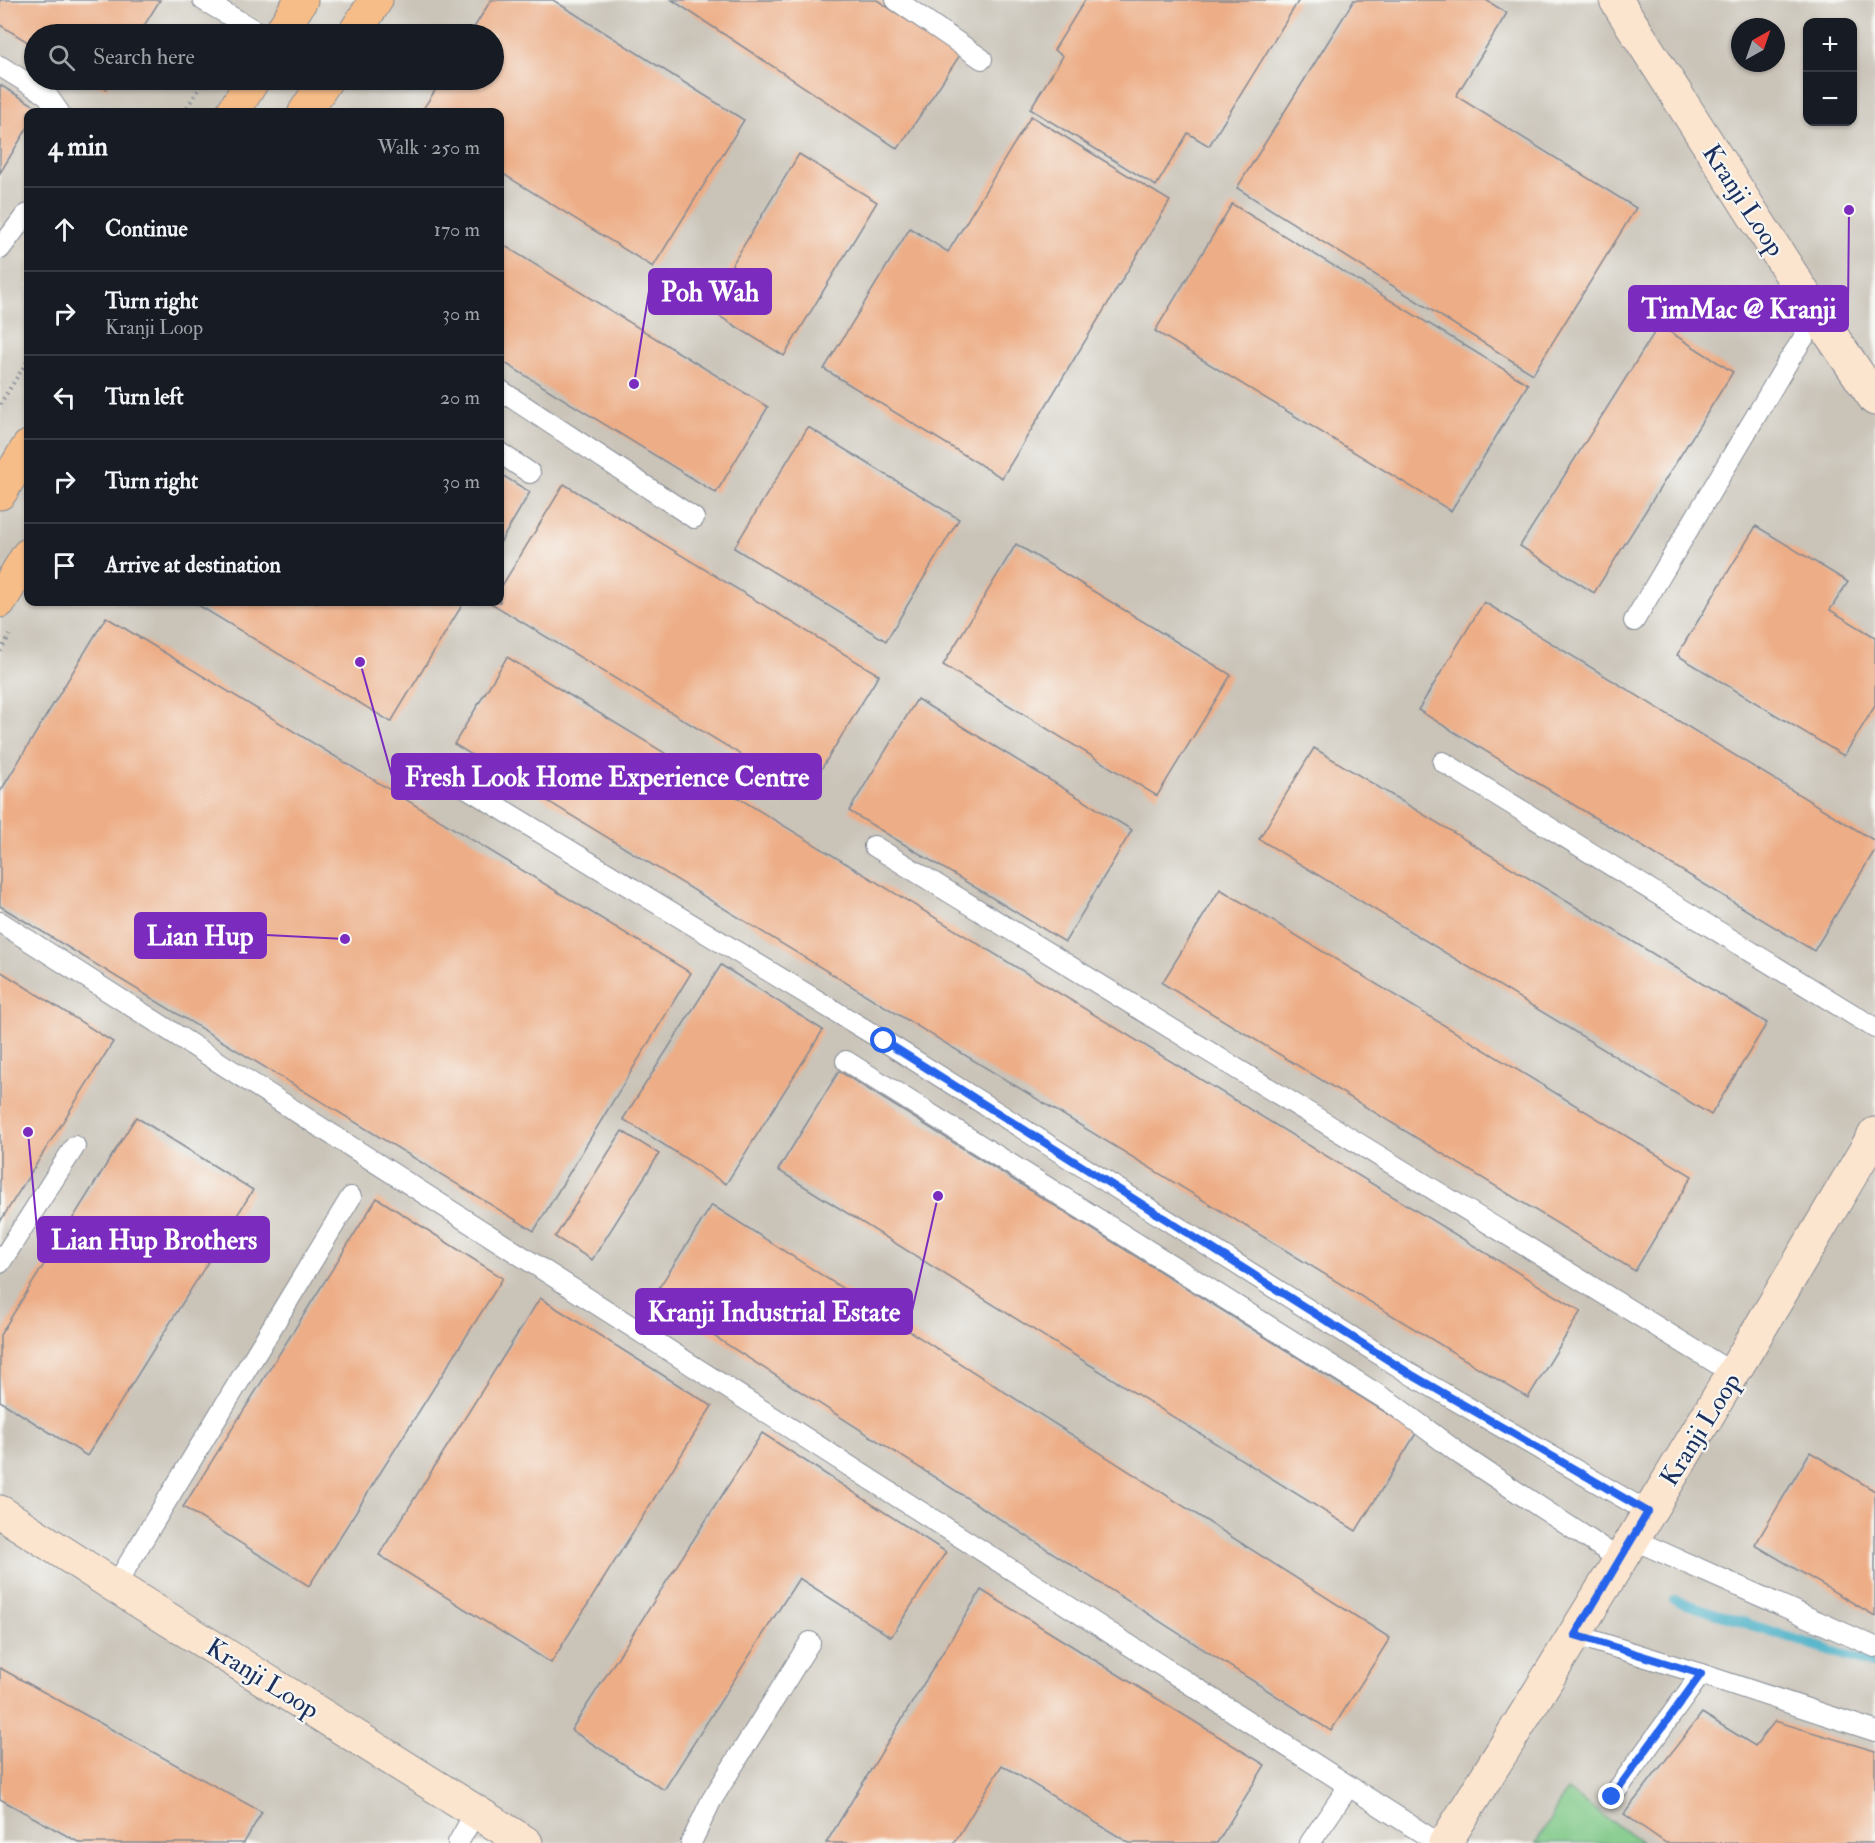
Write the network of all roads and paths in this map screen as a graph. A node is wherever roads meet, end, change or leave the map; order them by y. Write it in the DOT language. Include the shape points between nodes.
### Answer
graph roads {
  1 [pos="203,0"];
  2 [pos="301,0"];
  3 [pos="376,0"];
  4 [pos="896,0"];
  5 [pos="1616,0"];
  6 [pos="244,24"];
  7 [pos="286,24"];
  8 [pos="360,24"];
  9 [pos="982,59"];
  10 [pos="0,66"];
  11 [pos="24,81"];
  12 [pos="38,90"];
  13 [pos="198,90"];
  14 [pos="247,90"];
  15 [pos="319,90"];
  16 [pos="56,108"];
  17 [pos="186,108"];
  18 [pos="236,108"];
  19 [pos="308,108"];
  20 [pos="24,217"];
  21 [pos="0,249"];
  22 [pos="1818,316"];
  23 [pos="24,366"];
  24 [pos="504,393"];
  25 [pos="1875,399"];
  26 [pos="0,404"];
  27 [pos="16,455"];
  28 [pos="504,456"];
  29 [pos="530,472"];
  30 [pos="0,493"];
  31 [pos="694,518"];
  32 [pos="24,562"];
  33 [pos="0,601"];
  34 [pos="1634,621"];
  35 [pos="1443,762"];
  36 [pos="444,774"];
  37 [pos="874,846"];
  38 [pos="0,922"];
  39 [pos="1875,1028"];
  40 [pos="846,1061"];
  41 [pos="1875,1134"];
  42 [pos="75,1146"];
  43 [pos="351,1197"];
  44 [pos="0,1263"];
  45 [pos="1734,1374"];
  46 [pos="0,1512"];
  47 [pos="1633,1537"];
  48 [pos="115,1586"];
  49 [pos="1575,1635"];
  50 [pos="810,1642"];
  51 [pos="1875,1647"];
  52 [pos="1701,1674"];
  53 [pos="1875,1731"];
  54 [pos="1349,1786"];
  55 [pos="1612,1797"];
  56 [pos="476,1811"];
  57 [pos="458,1843"];
  58 [pos="526,1843"];
  59 [pos="691,1843"];
  60 [pos="1310,1843"];
  61 [pos="1438,1843"];
  62 [pos="1445,1843"];
  1 -- 6 [label="lane"];
  2 -- 7 [label="main road"];
  3 -- 8 [label="main road"];
  4 -- 9 [label="lane"];
  5 -- 22 [label="street, Kranji Loop"];
  10 -- 11 [label="lane"];
  12 -- 16 [label="lane"];
  13 -- 17 [label="path"];
  14 -- 18 [label="main road"];
  15 -- 19 [label="main road"];
  20 -- 21 [label="lane"];
  22 -- 25 [label="street, Kranji Loop"];
  22 -- 34 [label="lane"];
  23 -- 26 [label="path"];
  24 -- 31 [label="lane"];
  27 -- 30 [label="main road"];
  28 -- 29 [label="lane"];
  32 -- 33 [label="main road"];
  35 -- 39 [label="lane"];
  36 -- 47 [label="lane" via="884,1041 1412,1375"];
  37 -- 45 [label="lane"];
  38 -- 54 [label="lane"];
  40 -- 47 [label="lane" via="1393,1404 1461,1455"];
  41 -- 45 [label="street, Kranji Loop"];
  42 -- 44 [label="lane"];
  43 -- 48 [label="lane"];
  45 -- 47 [label="street, Kranji Loop"];
  46 -- 48 [label="street, Kranji Loop"];
  47 -- 49 [label="street, Kranji Loop"];
  47 -- 51 [label="lane"];
  48 -- 56 [label="street, Kranji Loop"];
  49 -- 52 [label="lane"];
  49 -- 62 [label="street, Kranji Loop"];
  50 -- 59 [label="lane" via="711,1801"];
  52 -- 53 [label="lane"];
  52 -- 55 [label="lane"];
  54 -- 60 [label="lane"];
  54 -- 61 [label="lane"];
  56 -- 57 [label="lane"];
  56 -- 58 [label="street, Kranji Loop"];
}
